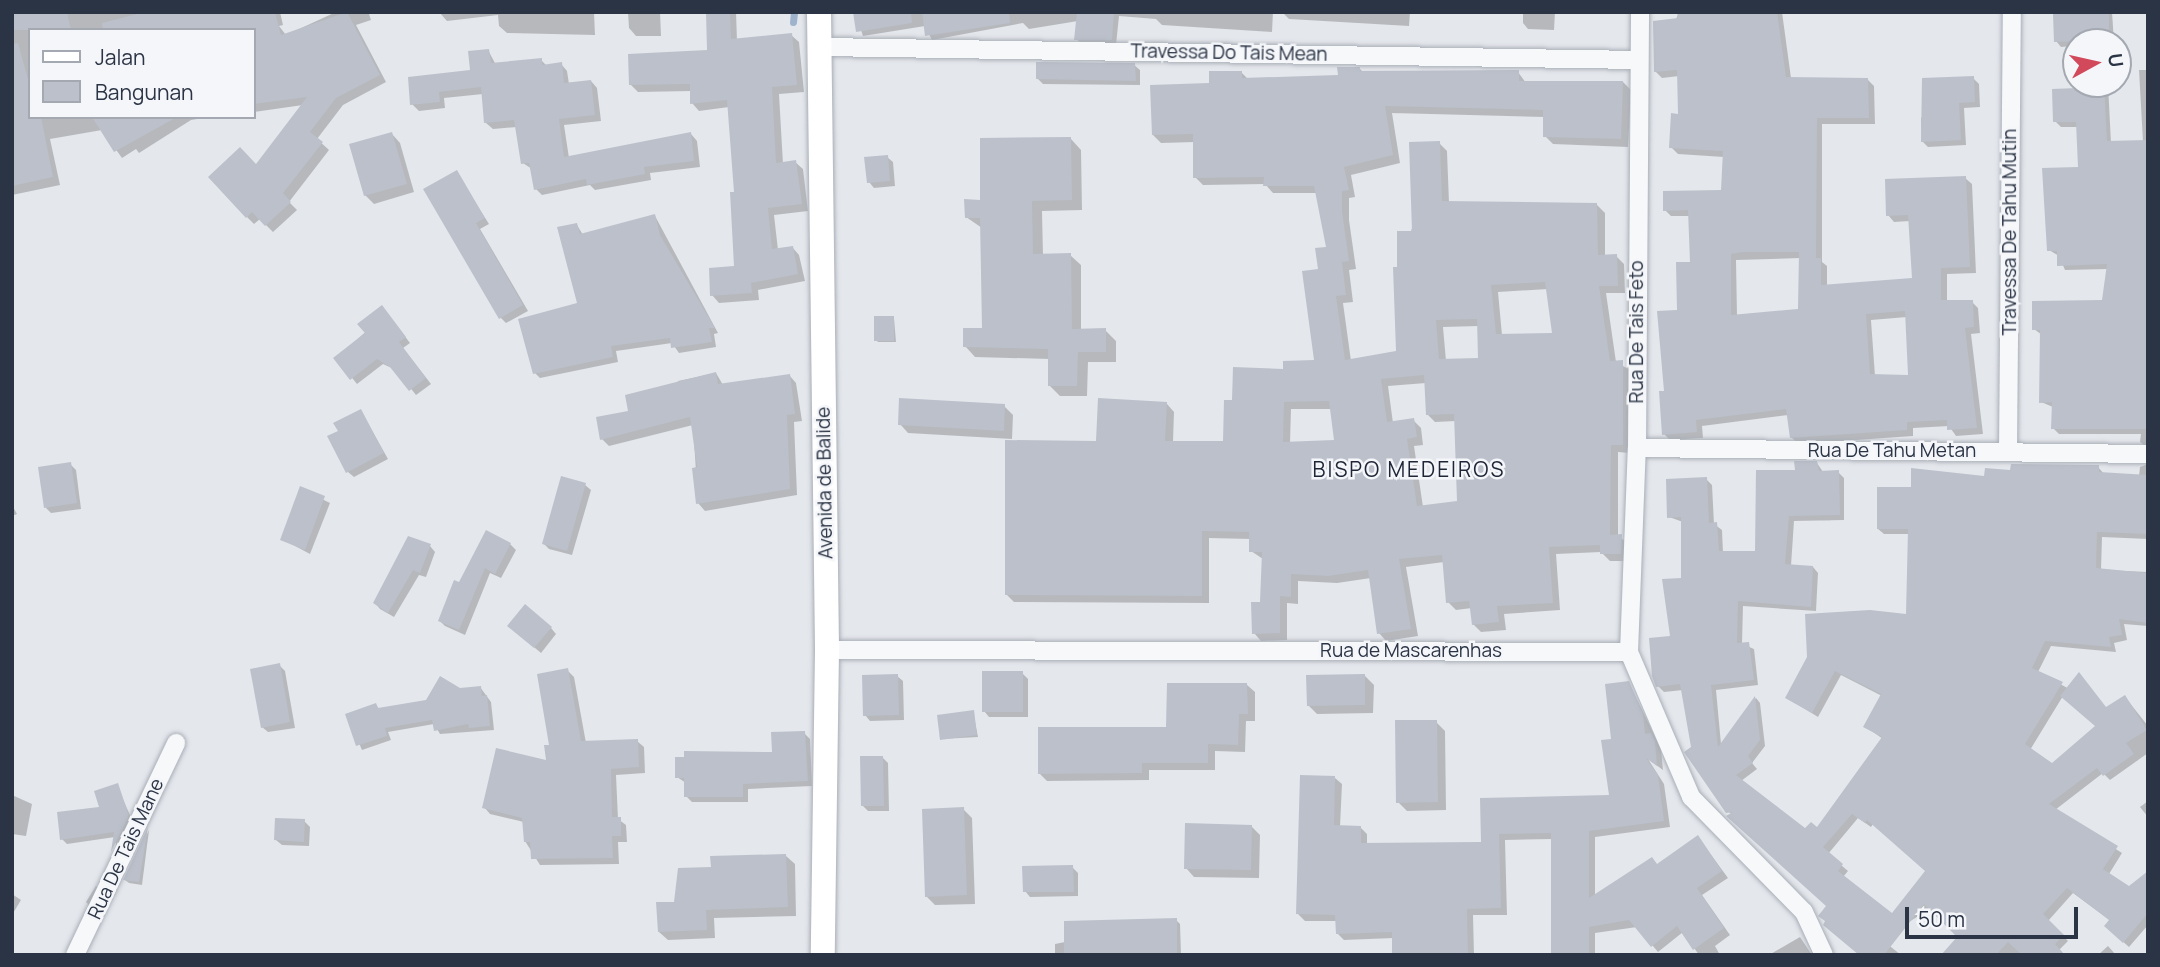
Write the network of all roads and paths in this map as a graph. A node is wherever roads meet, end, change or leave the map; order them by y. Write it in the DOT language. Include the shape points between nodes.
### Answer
graph roads {
  1 [pos="819,12"];
  2 [pos="1640,12"];
  3 [pos="2012,12"];
  4 [pos="821,47"];
  5 [pos="1637,60"];
  6 [pos="1637,449"];
  7 [pos="2008,452"];
  8 [pos="2148,454"];
  9 [pos="827,650"];
  10 [pos="1629,652"];
  11 [pos="176,743"];
  12 [pos="75,955"];
  13 [pos="823,955"];
  14 [pos="1824,955"];
  1 -- 4 [label="main road, Avenida de Balide"];
  2 -- 5 [label="street, Rua De Tais Feto"];
  3 -- 7 [label="street, Travessa De Tahu Mutin"];
  4 -- 5 [label="street, Travessa Do Tais Mean"];
  4 -- 9 [label="main road, Avenida de Balide"];
  5 -- 6 [label="street, Rua De Tais Feto"];
  6 -- 7 [label="street, Rua De Tahu Metan"];
  6 -- 10 [label="street, Rua De Tais Feto"];
  7 -- 8 [label="street, Rua De Tahu Metan"];
  9 -- 10 [label="street, Rua de Mascarenhas"];
  9 -- 13 [label="main road, Avenida de Balide"];
  10 -- 14 [label="street" via="1691,797 1804,912"];
  11 -- 12 [label="street, Rua De Tais Mane"];
}
